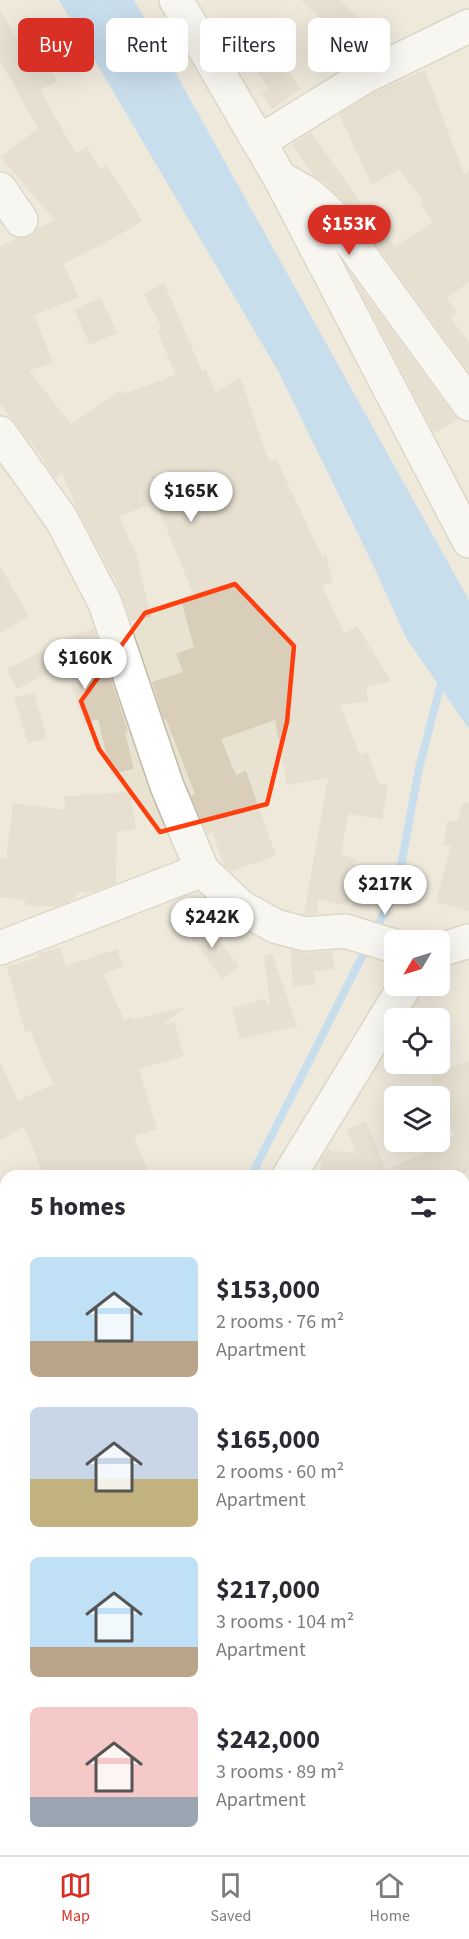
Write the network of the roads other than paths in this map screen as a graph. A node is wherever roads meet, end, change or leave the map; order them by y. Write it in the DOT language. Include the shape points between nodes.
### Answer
graph roads {
  1 [pos="176,0"];
  2 [pos="469,26"];
  3 [pos="259,142"];
  4 [pos="280,178"];
  5 [pos="0,189"];
  6 [pos="21,220"];
  7 [pos="469,404"];
  8 [pos="0,433"];
  9 [pos="469,542"];
  10 [pos="202,870"];
  11 [pos="469,941"];
  12 [pos="384,943"];
  13 [pos="450,947"];
  14 [pos="0,948"];
  15 [pos="399,996"];
  16 [pos="293,1170"];
  1 -- 3 [label="street"];
  2 -- 3 [label="street" via="364,77"];
  3 -- 4 [label="street"];
  4 -- 7 [label="street" via="310,195 332,216"];
  4 -- 9 [label="street"];
  5 -- 6 [label="street"];
  8 -- 10 [label="street" via="62,520 105,603 167,786"];
  10 -- 12 [label="street" via="241,907 274,926 305,934 345,931"];
  10 -- 14 [label="street"];
  11 -- 13 [label="street"];
  15 -- 16 [label="street"];
}
